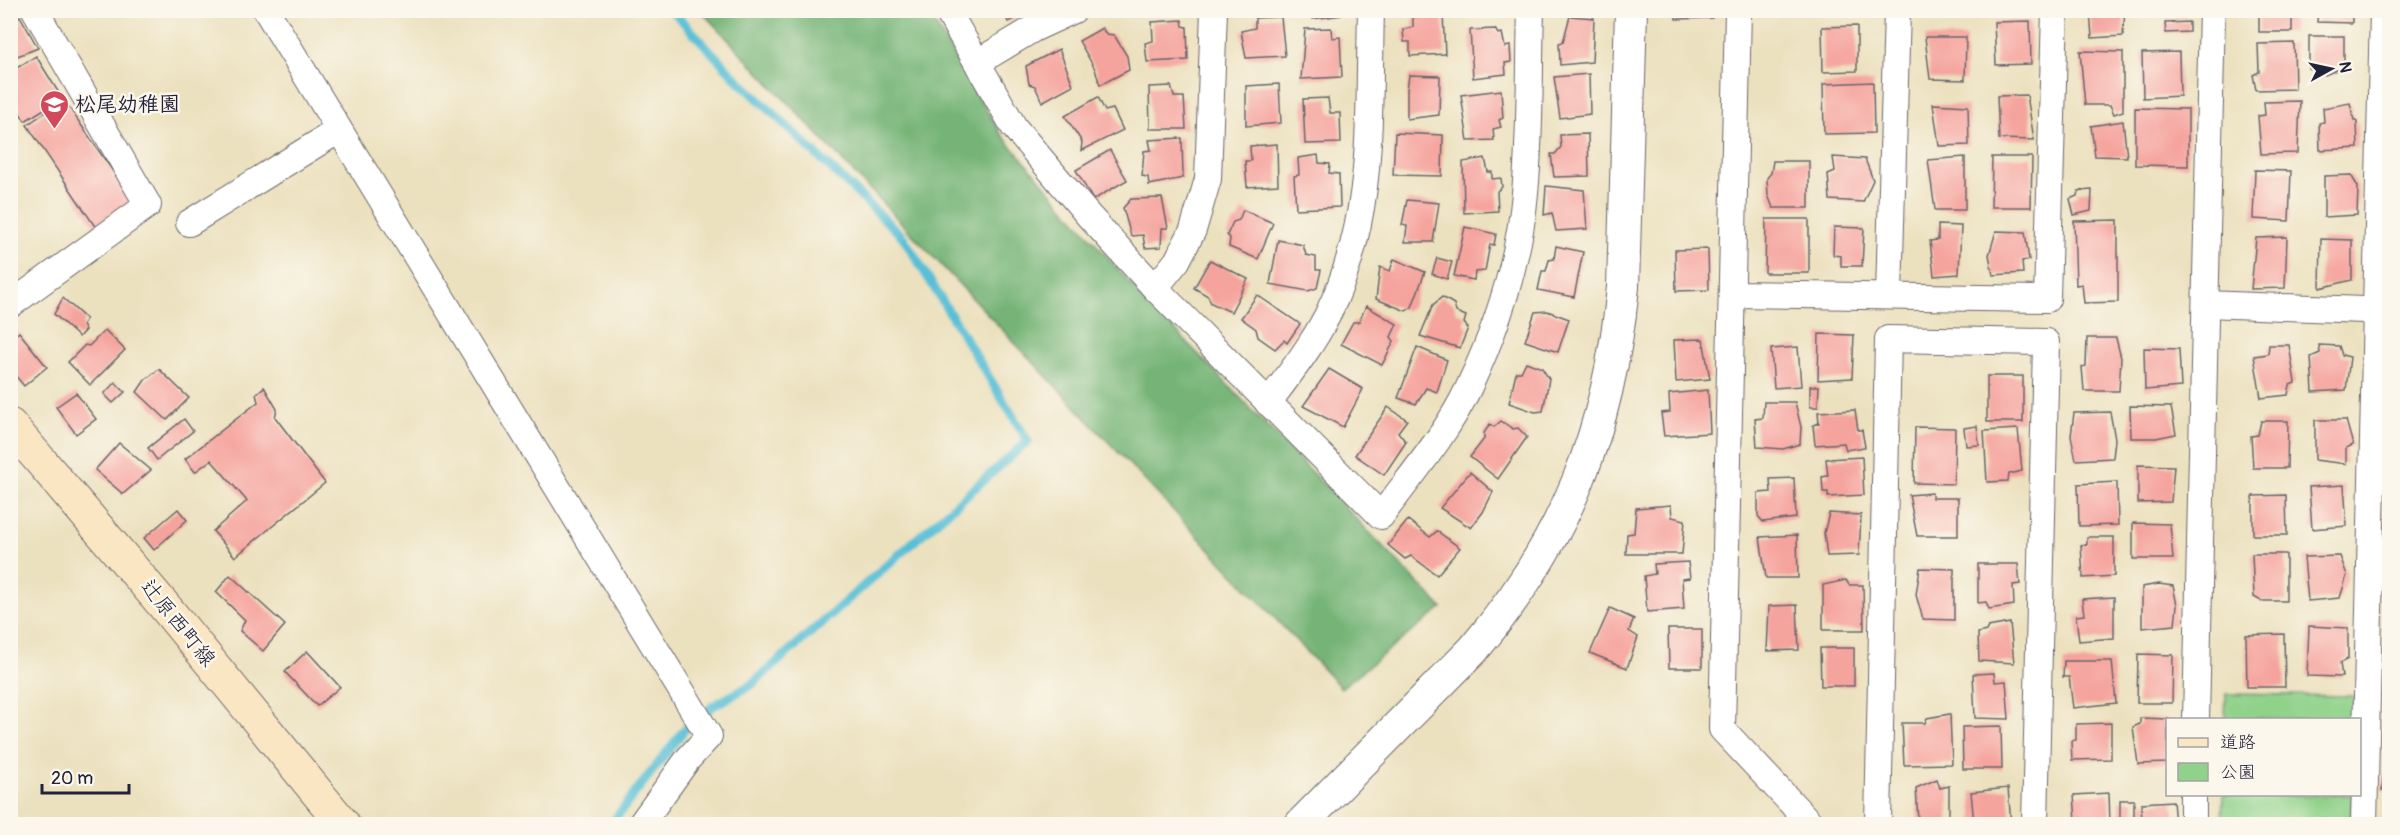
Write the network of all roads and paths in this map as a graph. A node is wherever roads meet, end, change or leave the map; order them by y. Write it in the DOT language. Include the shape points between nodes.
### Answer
graph roads {
  1 [pos="35,10"];
  2 [pos="266,10"];
  3 [pos="947,10"];
  4 [pos="1074,10"];
  5 [pos="1214,10"];
  6 [pos="1371,10"];
  7 [pos="1531,10"];
  8 [pos="1631,10"];
  9 [pos="1738,10"];
  10 [pos="1897,10"];
  11 [pos="2055,10"];
  12 [pos="2212,10"];
  13 [pos="2383,10"];
  14 [pos="978,62"];
  15 [pos="339,130"];
  16 [pos="189,224"];
  17 [pos="1155,288"];
  18 [pos="1732,294"];
  19 [pos="1889,295"];
  20 [pos="2206,304"];
  21 [pos="10,305"];
  22 [pos="2383,311"];
  23 [pos="1268,403"];
  24 [pos="10,425"];
  25 [pos="2196,718"];
  26 [pos="2193,796"];
  27 [pos="343,825"];
  28 [pos="641,825"];
  29 [pos="1301,825"];
  30 [pos="1811,825"];
  31 [pos="1878,825"];
  32 [pos="2035,825"];
  33 [pos="2193,825"];
  34 [pos="2364,825"];
  1 -- 21 [label="street" via="148,205"];
  2 -- 15 [label="street"];
  3 -- 14 [label="street"];
  4 -- 14 [label="street" via="1032,28"];
  5 -- 17 [label="street" via="1208,180 1193,230 1177,261"];
  6 -- 23 [label="street" via="1364,198 1355,243 1343,281 1311,345"];
  7 -- 23 [label="street" via="1525,194 1516,245 1502,303 1467,390 1449,422 1381,516"];
  8 -- 29 [label="street" via="1619,327 1597,430 1574,490 1548,544 1496,623"];
  9 -- 18 [label="street"];
  10 -- 19 [label="street"];
  11 -- 19 [label="street" via="2047,299"];
  12 -- 20 [label="street"];
  13 -- 22 [label="street"];
  14 -- 17 [label="street" via="1014,127"];
  15 -- 16 [label="street"];
  15 -- 28 [label="street" via="709,736"];
  17 -- 23 [label="street"];
  18 -- 19 [label="street"];
  18 -- 30 [label="street" via="1722,729"];
  20 -- 22 [label="street"];
  20 -- 25 [label="street"];
  22 -- 34 [label="street"];
  24 -- 27 [label="main road, 辻原西町線"];
  26 -- 33 [label="street"];
  31 -- 32 [label="street" via="1888,339 2046,342"];
}
